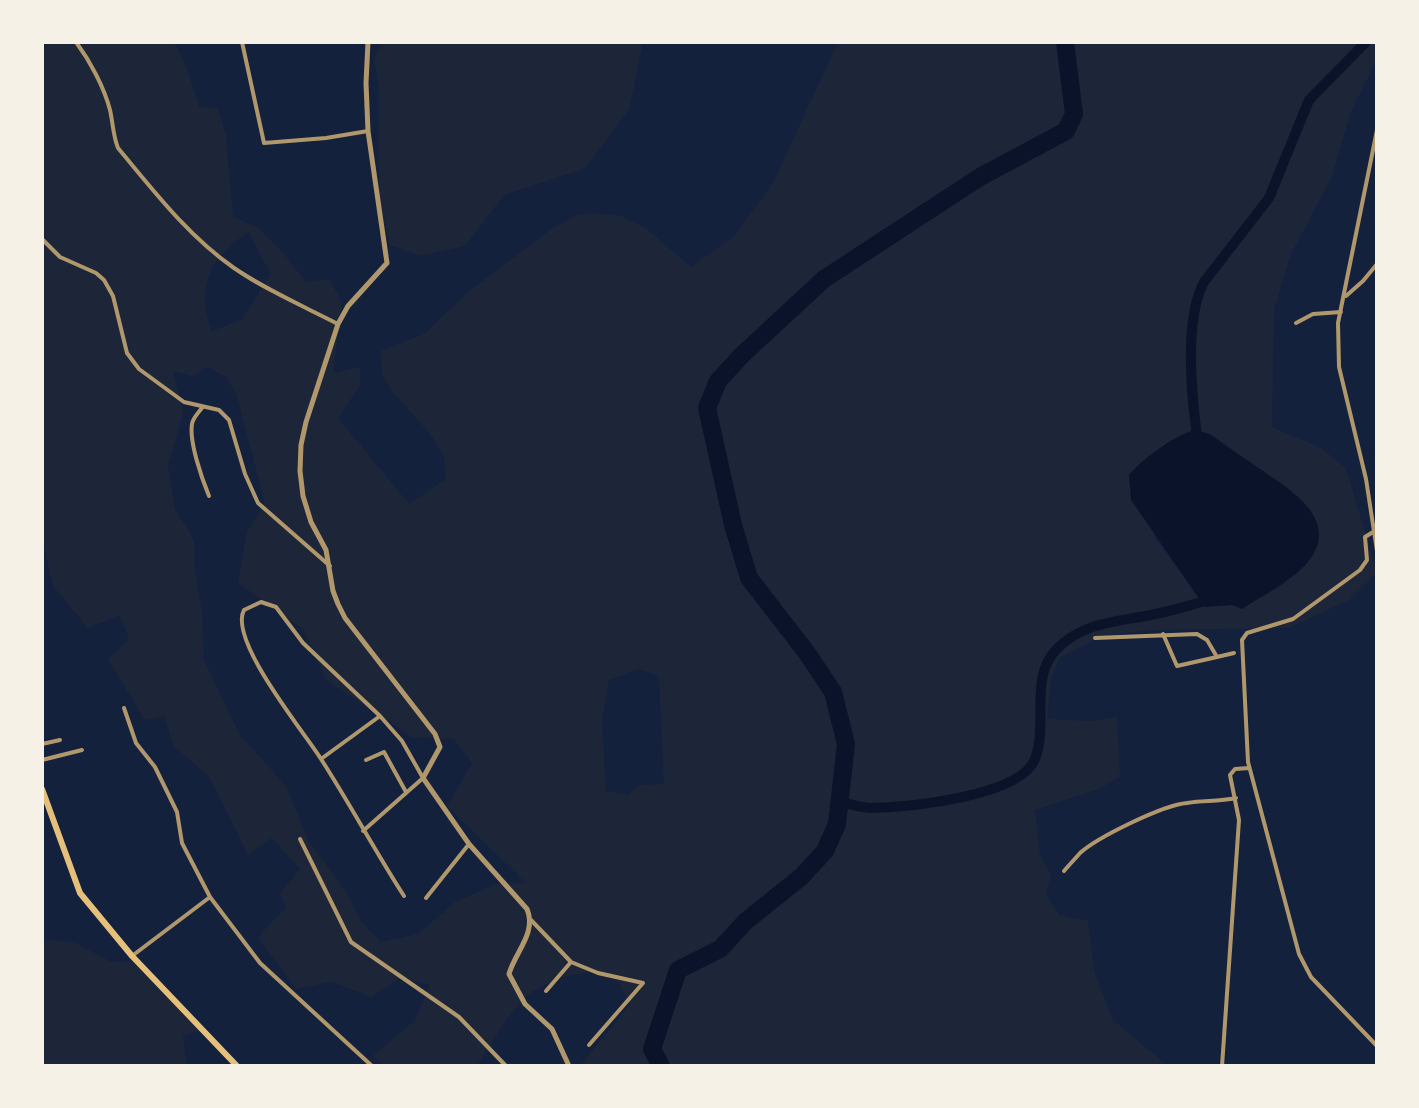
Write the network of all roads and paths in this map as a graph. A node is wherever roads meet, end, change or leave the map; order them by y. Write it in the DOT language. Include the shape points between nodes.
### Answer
graph roads {
  1 [pos="76,42"];
  2 [pos="242,42"];
  3 [pos="368,42"];
  4 [pos="1377,130"];
  5 [pos="368,131"];
  6 [pos="42,239"];
  7 [pos="1377,264"];
  8 [pos="1344,298"];
  9 [pos="1341,312"];
  10 [pos="1296,323"];
  11 [pos="338,324"];
  12 [pos="203,407"];
  13 [pos="209,496"];
  14 [pos="1373,532"];
  15 [pos="1377,551"];
  16 [pos="330,566"];
  17 [pos="1163,634"];
  18 [pos="1095,638"];
  19 [pos="1234,653"];
  20 [pos="1217,657"];
  21 [pos="124,708"];
  22 [pos="380,716"];
  23 [pos="60,740"];
  24 [pos="42,744"];
  25 [pos="82,750"];
  26 [pos="321,759"];
  27 [pos="42,760"];
  28 [pos="366,760"];
  29 [pos="1248,765"];
  30 [pos="423,778"];
  31 [pos="42,789"];
  32 [pos="406,793"];
  33 [pos="1236,798"];
  34 [pos="363,831"];
  35 [pos="300,839"];
  36 [pos="469,844"];
  37 [pos="1064,871"];
  38 [pos="404,896"];
  39 [pos="210,897"];
  40 [pos="426,898"];
  41 [pos="531,920"];
  42 [pos="132,956"];
  43 [pos="571,962"];
  44 [pos="546,991"];
  45 [pos="589,1045"];
  46 [pos="1377,1046"];
  47 [pos="237,1066"];
  48 [pos="372,1066"];
  49 [pos="506,1066"];
  50 [pos="569,1066"];
  51 [pos="1222,1066"];
  1 -- 11 [label="street" via="110,108 118,148 161,200 231,266"];
  2 -- 5 [label="street" via="264,143"];
  3 -- 5 [label="street"];
  4 -- 8 [label="street"];
  5 -- 11 [label="street" via="387,263"];
  6 -- 12 [label="street" via="60,257 104,280 127,353 139,369 184,402"];
  7 -- 8 [label="street"];
  8 -- 9 [label="street"];
  9 -- 10 [label="street" via="1313,314"];
  9 -- 14 [label="street" via="1339,367"];
  11 -- 16 [label="street" via="306,422 300,458 303,496"];
  12 -- 13 [label="street" via="192,422"];
  12 -- 16 [label="street" via="219,410 229,420 258,503"];
  14 -- 15 [label="street"];
  14 -- 29 [label="street" via="1365,537 1367,560 1360,570 1293,619 1243,636"];
  16 -- 30 [label="street" via="333,591 345,618 435,734 440,747"];
  17 -- 18 [label="street"];
  17 -- 20 [label="street" via="1197,634"];
  17 -- 20 [label="street" via="1177,666"];
  19 -- 20 [label="street"];
  21 -- 39 [label="street" via="136,743 155,767 177,812 182,843"];
  22 -- 26 [label="street"];
  22 -- 26 [label="street" via="303,643 276,607 261,602 249,606 241,624 259,666"];
  22 -- 30 [label="street"];
  23 -- 24 [label="street"];
  25 -- 27 [label="street"];
  26 -- 34 [label="street"];
  28 -- 32 [label="street" via="384,752"];
  29 -- 33 [label="street" via="1230,775"];
  29 -- 46 [label="street" via="1304,967"];
  30 -- 32 [label="street"];
  30 -- 36 [label="street"];
  31 -- 42 [label="main road" via="80,893"];
  32 -- 34 [label="street"];
  33 -- 37 [label="street" via="1188,802 1124,826 1082,851"];
  33 -- 51 [label="street" via="1239,820"];
  34 -- 38 [label="street"];
  35 -- 49 [label="street" via="351,942 459,1017"];
  36 -- 40 [label="street"];
  36 -- 41 [label="street"];
  39 -- 42 [label="street"];
  39 -- 48 [label="street" via="260,963"];
  41 -- 43 [label="street"];
  41 -- 50 [label="street" via="509,974 525,1004 552,1029"];
  42 -- 47 [label="main road"];
  43 -- 44 [label="street"];
  43 -- 45 [label="street" via="643,983"];
}
